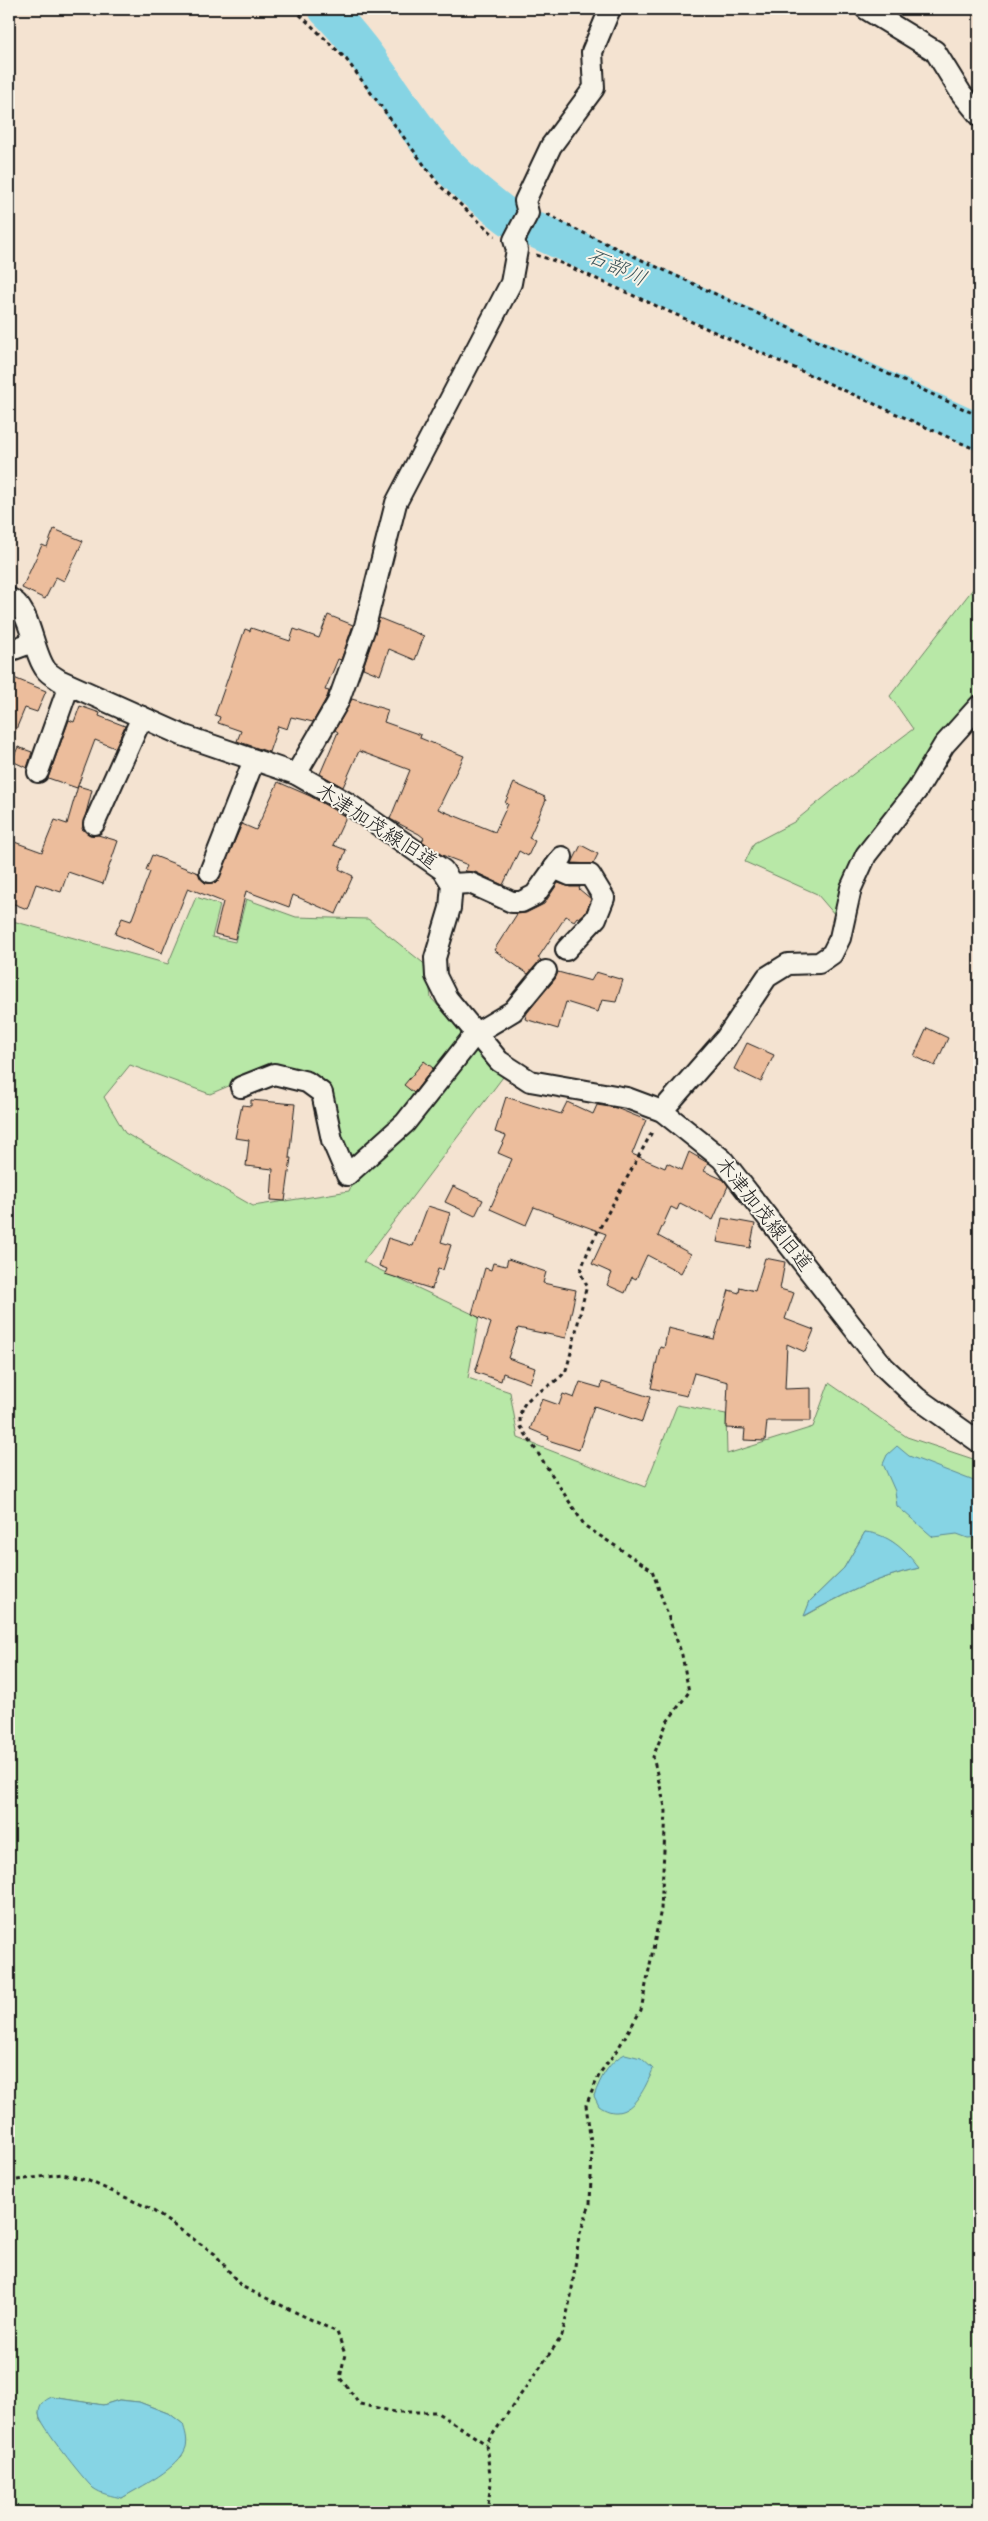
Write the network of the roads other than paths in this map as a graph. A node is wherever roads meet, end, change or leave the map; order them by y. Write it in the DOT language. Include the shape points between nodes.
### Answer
graph roads {
  1 [pos="610,9"];
  2 [pos="866,9"];
  3 [pos="979,115"];
  4 [pos="9,598"];
  5 [pos="33,642"];
  6 [pos="9,651"];
  7 [pos="69,685"];
  8 [pos="979,706"];
  9 [pos="142,717"];
  10 [pos="254,760"];
  11 [pos="38,772"];
  12 [pos="296,774"];
  13 [pos="94,824"];
  14 [pos="210,872"];
  15 [pos="452,884"];
  16 [pos="566,950"];
  17 [pos="546,970"];
  18 [pos="476,1033"];
  19 [pos="241,1087"];
  20 [pos="662,1111"];
  21 [pos="979,1442"];
  1 -- 12 [label="street" via="592,52 594,88 551,146 527,207 516,245 511,283 396,504 364,630 338,702"];
  2 -- 3 [label="street" via="935,51"];
  4 -- 5 [label="street, 木津加茂線旧道" via="14,600 26,618"];
  5 -- 6 [label="street"];
  5 -- 7 [label="street, 木津加茂線旧道" via="46,670"];
  7 -- 9 [label="street, 木津加茂線旧道"];
  7 -- 11 [label="street"];
  8 -- 20 [label="street" via="944,745 917,790 866,855 851,888 840,938 832,954 819,963 788,964 767,977 726,1038"];
  9 -- 10 [label="street, 木津加茂線旧道"];
  9 -- 13 [label="street"];
  10 -- 12 [label="street, 木津加茂線旧道"];
  10 -- 14 [label="street"];
  12 -- 15 [label="street, 木津加茂線旧道" via="347,802 411,847 443,870"];
  15 -- 16 [label="street" via="470,884 512,902 521,902 535,894 558,862 570,875 590,875 604,898 596,918"];
  15 -- 18 [label="street, 木津加茂線旧道" via="450,908 435,967 440,988"];
  17 -- 18 [label="street" via="513,1011"];
  18 -- 19 [label="street" via="405,1123 347,1175 332,1140 322,1093 307,1082 274,1074"];
  18 -- 20 [label="street, 木津加茂線旧道" via="499,1061 530,1081 626,1098"];
  20 -- 21 [label="street, 木津加茂線旧道" via="722,1159 884,1367 917,1398"];
}
